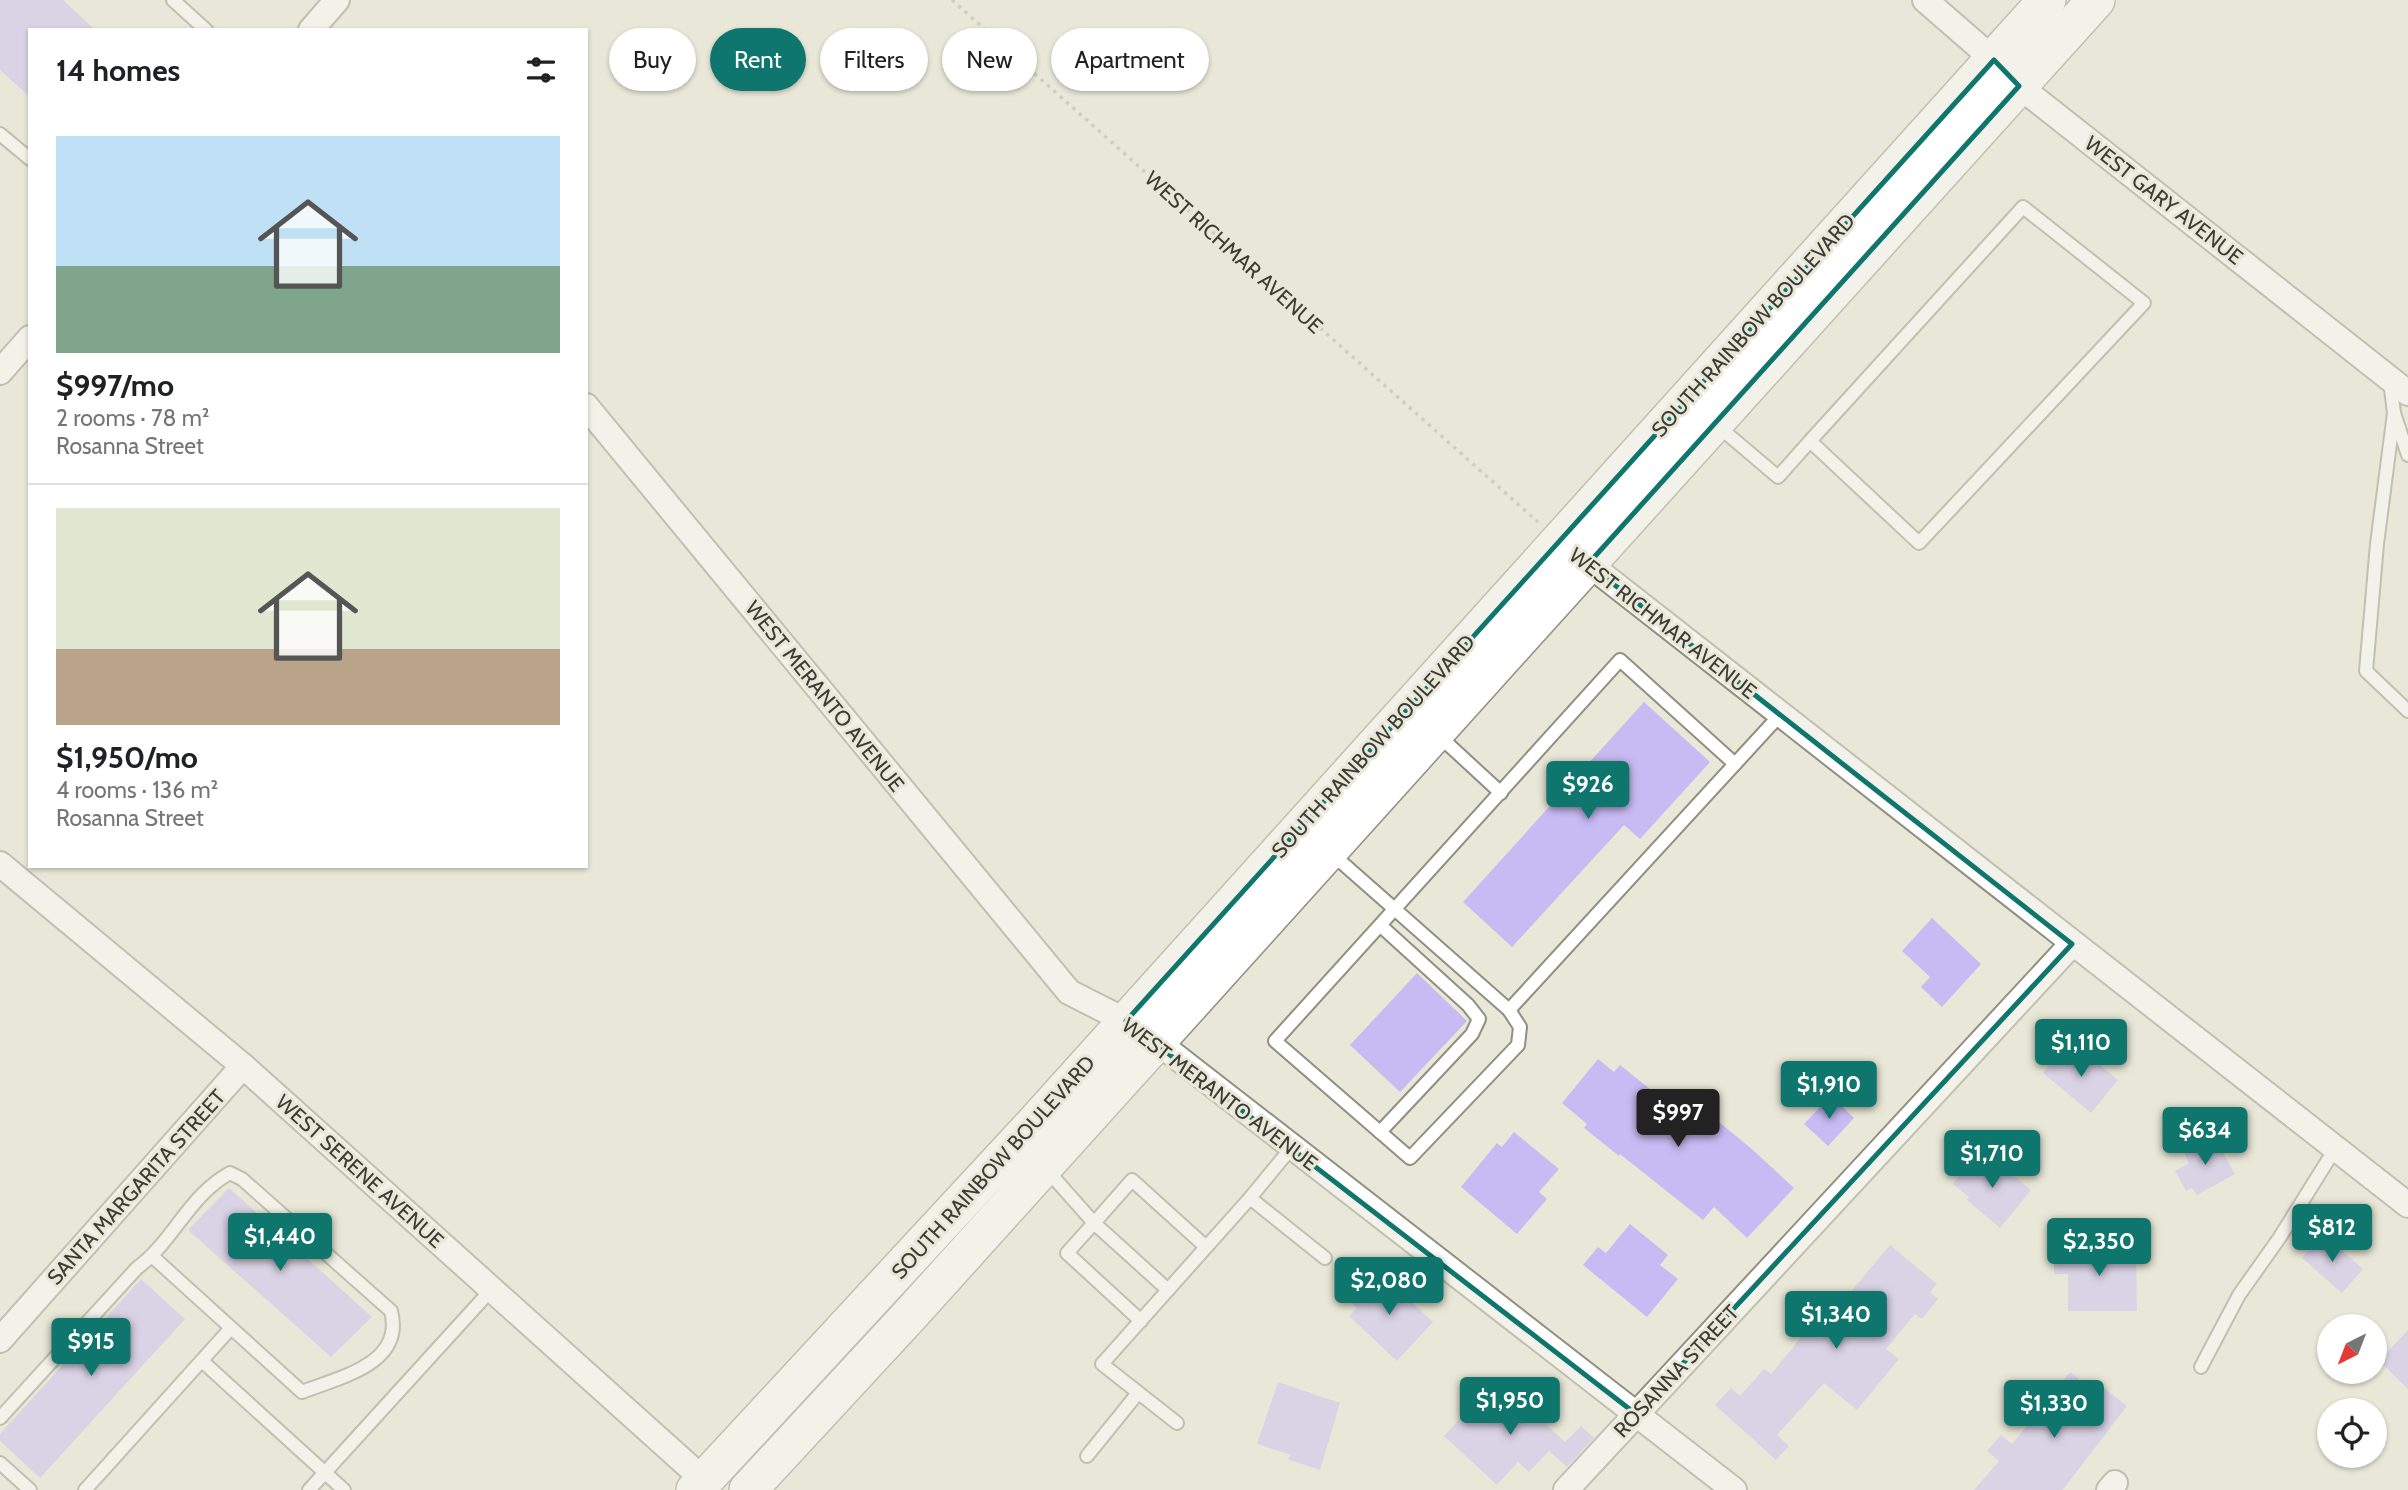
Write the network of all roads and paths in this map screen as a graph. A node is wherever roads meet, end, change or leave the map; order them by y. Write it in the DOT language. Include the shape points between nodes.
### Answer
graph roads {
  1 [pos="173,0"];
  2 [pos="338,0"];
  3 [pos="952,0"];
  4 [pos="1925,0"];
  5 [pos="2047,0"];
  6 [pos="2096,0"];
  7 [pos="204,28"];
  8 [pos="313,28"];
  9 [pos="1994,60"];
  10 [pos="2019,86"];
  11 [pos="0,134"];
  12 [pos="28,157"];
  13 [pos="28,340"];
  14 [pos="0,372"];
  15 [pos="2399,385"];
  16 [pos="588,408"];
  17 [pos="2394,413"];
  18 [pos="1715,423"];
  19 [pos="1810,441"];
  20 [pos="2408,455"];
  21 [pos="1558,540"];
  22 [pos="1588,564"];
  23 [pos="2408,711"];
  24 [pos="1780,715"];
  25 [pos="1436,733"];
  26 [pos="1735,764"];
  27 [pos="1501,793"];
  28 [pos="1328,850"];
  29 [pos="0,864"];
  30 [pos="1396,910"];
  31 [pos="1381,926"];
  32 [pos="2072,944"];
  33 [pos="1509,1010"];
  34 [pos="1126,1021"];
  35 [pos="1156,1041"];
  36 [pos="243,1066"];
  37 [pos="1380,1132"];
  38 [pos="1292,1147"];
  39 [pos="2335,1149"];
  40 [pos="1044,1166"];
  41 [pos="1250,1198"];
  42 [pos="2408,1205"];
  43 [pos="1094,1223"];
  44 [pos="1206,1247"];
  45 [pos="153,1257"];
  46 [pos="1325,1258"];
  47 [pos="491,1290"];
  48 [pos="1168,1290"];
  49 [pos="1140,1321"];
  50 [pos="232,1328"];
  51 [pos="0,1340"];
  52 [pos="202,1361"];
  53 [pos="2202,1367"];
  54 [pos="1138,1393"];
  55 [pos="1636,1414"];
  56 [pos="0,1418"];
  57 [pos="1177,1423"];
  58 [pos="1087,1456"];
  59 [pos="0,1463"];
  60 [pos="325,1473"];
  61 [pos="703,1487"];
  62 [pos="30,1490"];
  63 [pos="85,1490"];
  64 [pos="309,1490"];
  65 [pos="344,1490"];
  66 [pos="748,1490"];
  67 [pos="1566,1490"];
  68 [pos="1734,1490"];
  1 -- 7 [label="lane"];
  2 -- 8 [label="street"];
  3 -- 21 [label="path, WEST RICHMAR AVENUE"];
  4 -- 9 [label="street, WEST GARY AVENUE"];
  5 -- 9 [label="main road, SOUTH RAINBOW BOULEVARD"];
  6 -- 10 [label="main road, SOUTH RAINBOW BOULEVARD"];
  9 -- 10 [label="street, WEST GARY AVENUE"];
  9 -- 21 [label="main road, SOUTH RAINBOW BOULEVARD"];
  10 -- 15 [label="street, WEST GARY AVENUE"];
  10 -- 18 [label="main road, SOUTH RAINBOW BOULEVARD"];
  11 -- 12 [label="lane"];
  13 -- 14 [label="street"];
  15 -- 17 [label="lane"];
  16 -- 34 [label="street, WEST MERANTO AVENUE" via="1069,992"];
  17 -- 20 [label="lane"];
  17 -- 23 [label="lane" via="2367,671"];
  18 -- 19 [label="lane" via="1778,477"];
  18 -- 22 [label="main road, SOUTH RAINBOW BOULEVARD"];
  19 -- 19 [label="lane" via="1919,543 2144,303 2023,206"];
  21 -- 22 [label="street, WEST RICHMAR AVENUE"];
  21 -- 34 [label="main road, SOUTH RAINBOW BOULEVARD"];
  22 -- 24 [label="street, WEST RICHMAR AVENUE"];
  22 -- 25 [label="main road, SOUTH RAINBOW BOULEVARD"];
  24 -- 26 [label="lane"];
  24 -- 32 [label="street, WEST RICHMAR AVENUE"];
  25 -- 27 [label="lane"];
  25 -- 28 [label="main road, SOUTH RAINBOW BOULEVARD"];
  26 -- 27 [label="lane" via="1620,660"];
  26 -- 33 [label="lane"];
  27 -- 30 [label="lane"];
  28 -- 30 [label="lane"];
  28 -- 35 [label="main road, SOUTH RAINBOW BOULEVARD"];
  29 -- 36 [label="street, WEST SERENE AVENUE"];
  30 -- 31 [label="lane"];
  30 -- 33 [label="lane"];
  31 -- 37 [label="lane" via="1479,1019 1472,1034"];
  31 -- 37 [label="lane" via="1275,1041"];
  32 -- 39 [label="street, WEST RICHMAR AVENUE"];
  32 -- 55 [label="street, ROSANNA STREET"];
  33 -- 37 [label="lane" via="1520,1027 1518,1045 1410,1158"];
  34 -- 35 [label="street, WEST MERANTO AVENUE"];
  34 -- 61 [label="main road, SOUTH RAINBOW BOULEVARD"];
  35 -- 38 [label="street, WEST MERANTO AVENUE"];
  35 -- 40 [label="main road, SOUTH RAINBOW BOULEVARD"];
  36 -- 47 [label="street, WEST SERENE AVENUE"];
  36 -- 51 [label="street, SANTA MARGARITA STREET"];
  38 -- 41 [label="lane"];
  38 -- 55 [label="street, WEST MERANTO AVENUE"];
  39 -- 42 [label="street, WEST RICHMAR AVENUE"];
  39 -- 53 [label="lane" via="2239,1295"];
  40 -- 43 [label="lane"];
  40 -- 66 [label="main road, SOUTH RAINBOW BOULEVARD"];
  41 -- 44 [label="lane"];
  41 -- 46 [label="lane"];
  43 -- 44 [label="lane" via="1132,1180"];
  43 -- 48 [label="lane"];
  43 -- 49 [label="lane" via="1067,1253"];
  44 -- 48 [label="lane"];
  45 -- 50 [label="lane"];
  45 -- 50 [label="lane" via="214,1181 230,1173 391,1311 395,1326 391,1341 370,1364 302,1392"];
  45 -- 56 [label="lane"];
  47 -- 60 [label="lane"];
  47 -- 61 [label="street, WEST SERENE AVENUE"];
  48 -- 49 [label="lane"];
  49 -- 54 [label="lane" via="1102,1364"];
  50 -- 52 [label="lane"];
  52 -- 60 [label="lane"];
  52 -- 63 [label="lane"];
  54 -- 57 [label="lane"];
  54 -- 58 [label="lane"];
  55 -- 67 [label="street, ROSANNA STREET"];
  55 -- 68 [label="street, WEST MERANTO AVENUE"];
  59 -- 62 [label="lane"];
  60 -- 64 [label="lane"];
  60 -- 65 [label="lane"];
}
